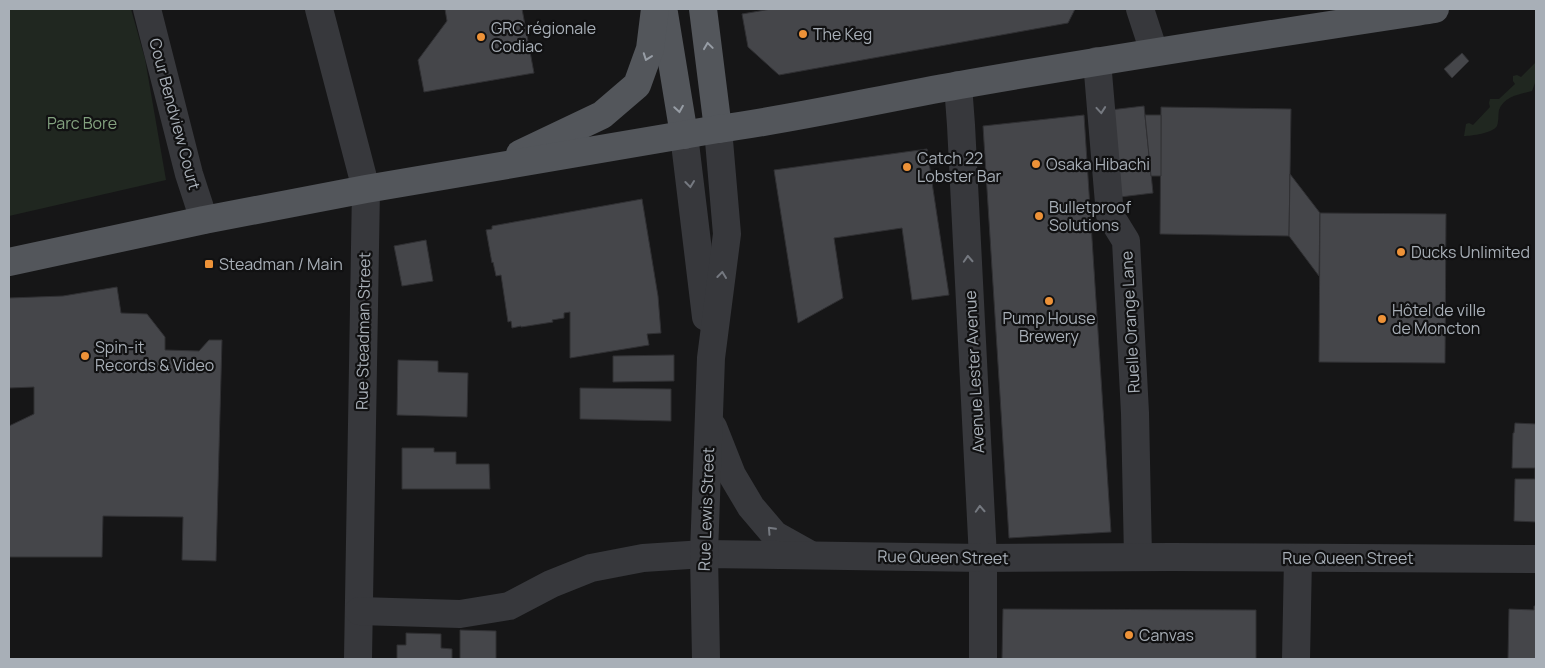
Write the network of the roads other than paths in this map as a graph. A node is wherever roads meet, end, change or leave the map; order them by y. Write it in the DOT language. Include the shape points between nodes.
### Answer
graph roads {
  1 [pos="147,9"];
  2 [pos="319,9"];
  3 [pos="655,9"];
  4 [pos="663,9"];
  5 [pos="703,9"];
  6 [pos="1140,9"];
  7 [pos="1436,9"];
  8 [pos="1154,52"];
  9 [pos="1097,61"];
  10 [pos="958,85"];
  11 [pos="718,129"];
  12 [pos="684,136"];
  13 [pos="488,169"];
  14 [pos="366,189"];
  15 [pos="204,220"];
  16 [pos="9,262"];
  17 [pos="712,358"];
  18 [pos="709,419"];
  19 [pos="704,554"];
  20 [pos="812,556"];
  21 [pos="1138,557"];
  22 [pos="983,558"];
  23 [pos="1298,558"];
  24 [pos="1536,559"];
  25 [pos="359,611"];
  26 [pos="358,659"];
  27 [pos="706,659"];
  28 [pos="983,659"];
  29 [pos="1296,659"];
  1 -- 15 [label="street, Cour Bendview Court"];
  2 -- 14 [label="street, Rue Steadman Street"];
  3 -- 13 [label="main road, one-way" via="650,48 637,85 602,115"];
  4 -- 12 [label="main road, one-way"];
  11 -- 5 [label="main road, one-way"];
  6 -- 8 [label="street"];
  7 -- 8 [label="main road"];
  8 -- 9 [label="main road"];
  9 -- 10 [label="main road"];
  9 -- 21 [label="street, Ruelle Orange Lane, one-way" via="1110,215 1126,241"];
  10 -- 11 [label="main road"];
  22 -- 10 [label="street, Avenue Lester Avenue, one-way"];
  11 -- 12 [label="main road"];
  17 -- 11 [label="street, Rue Lewis Street, one-way" via="727,234"];
  12 -- 13 [label="main road"];
  12 -- 17 [label="street, Rue Lewis Street, one-way"];
  13 -- 14 [label="main road"];
  14 -- 15 [label="main road"];
  14 -- 25 [label="street, Rue Steadman Street"];
  15 -- 16 [label="main road"];
  17 -- 18 [label="street, Rue Lewis Street"];
  18 -- 19 [label="street, Rue Lewis Street"];
  20 -- 18 [label="street, one-way" via="775,535 751,507 732,475"];
  19 -- 20 [label="street, Rue Queen Street"];
  19 -- 25 [label="street, Rue Queen Street" via="643,558 591,568 509,606 460,614"];
  19 -- 27 [label="street, Rue Lewis Street"];
  20 -- 22 [label="street, Rue Queen Street"];
  21 -- 22 [label="street, Rue Queen Street"];
  21 -- 23 [label="street, Rue Queen Street"];
  22 -- 28 [label="street, Avenue Lester Avenue"];
  23 -- 24 [label="street, Rue Queen Street"];
  23 -- 29 [label="street"];
  25 -- 26 [label="street, Rue Steadman Street"];
}
